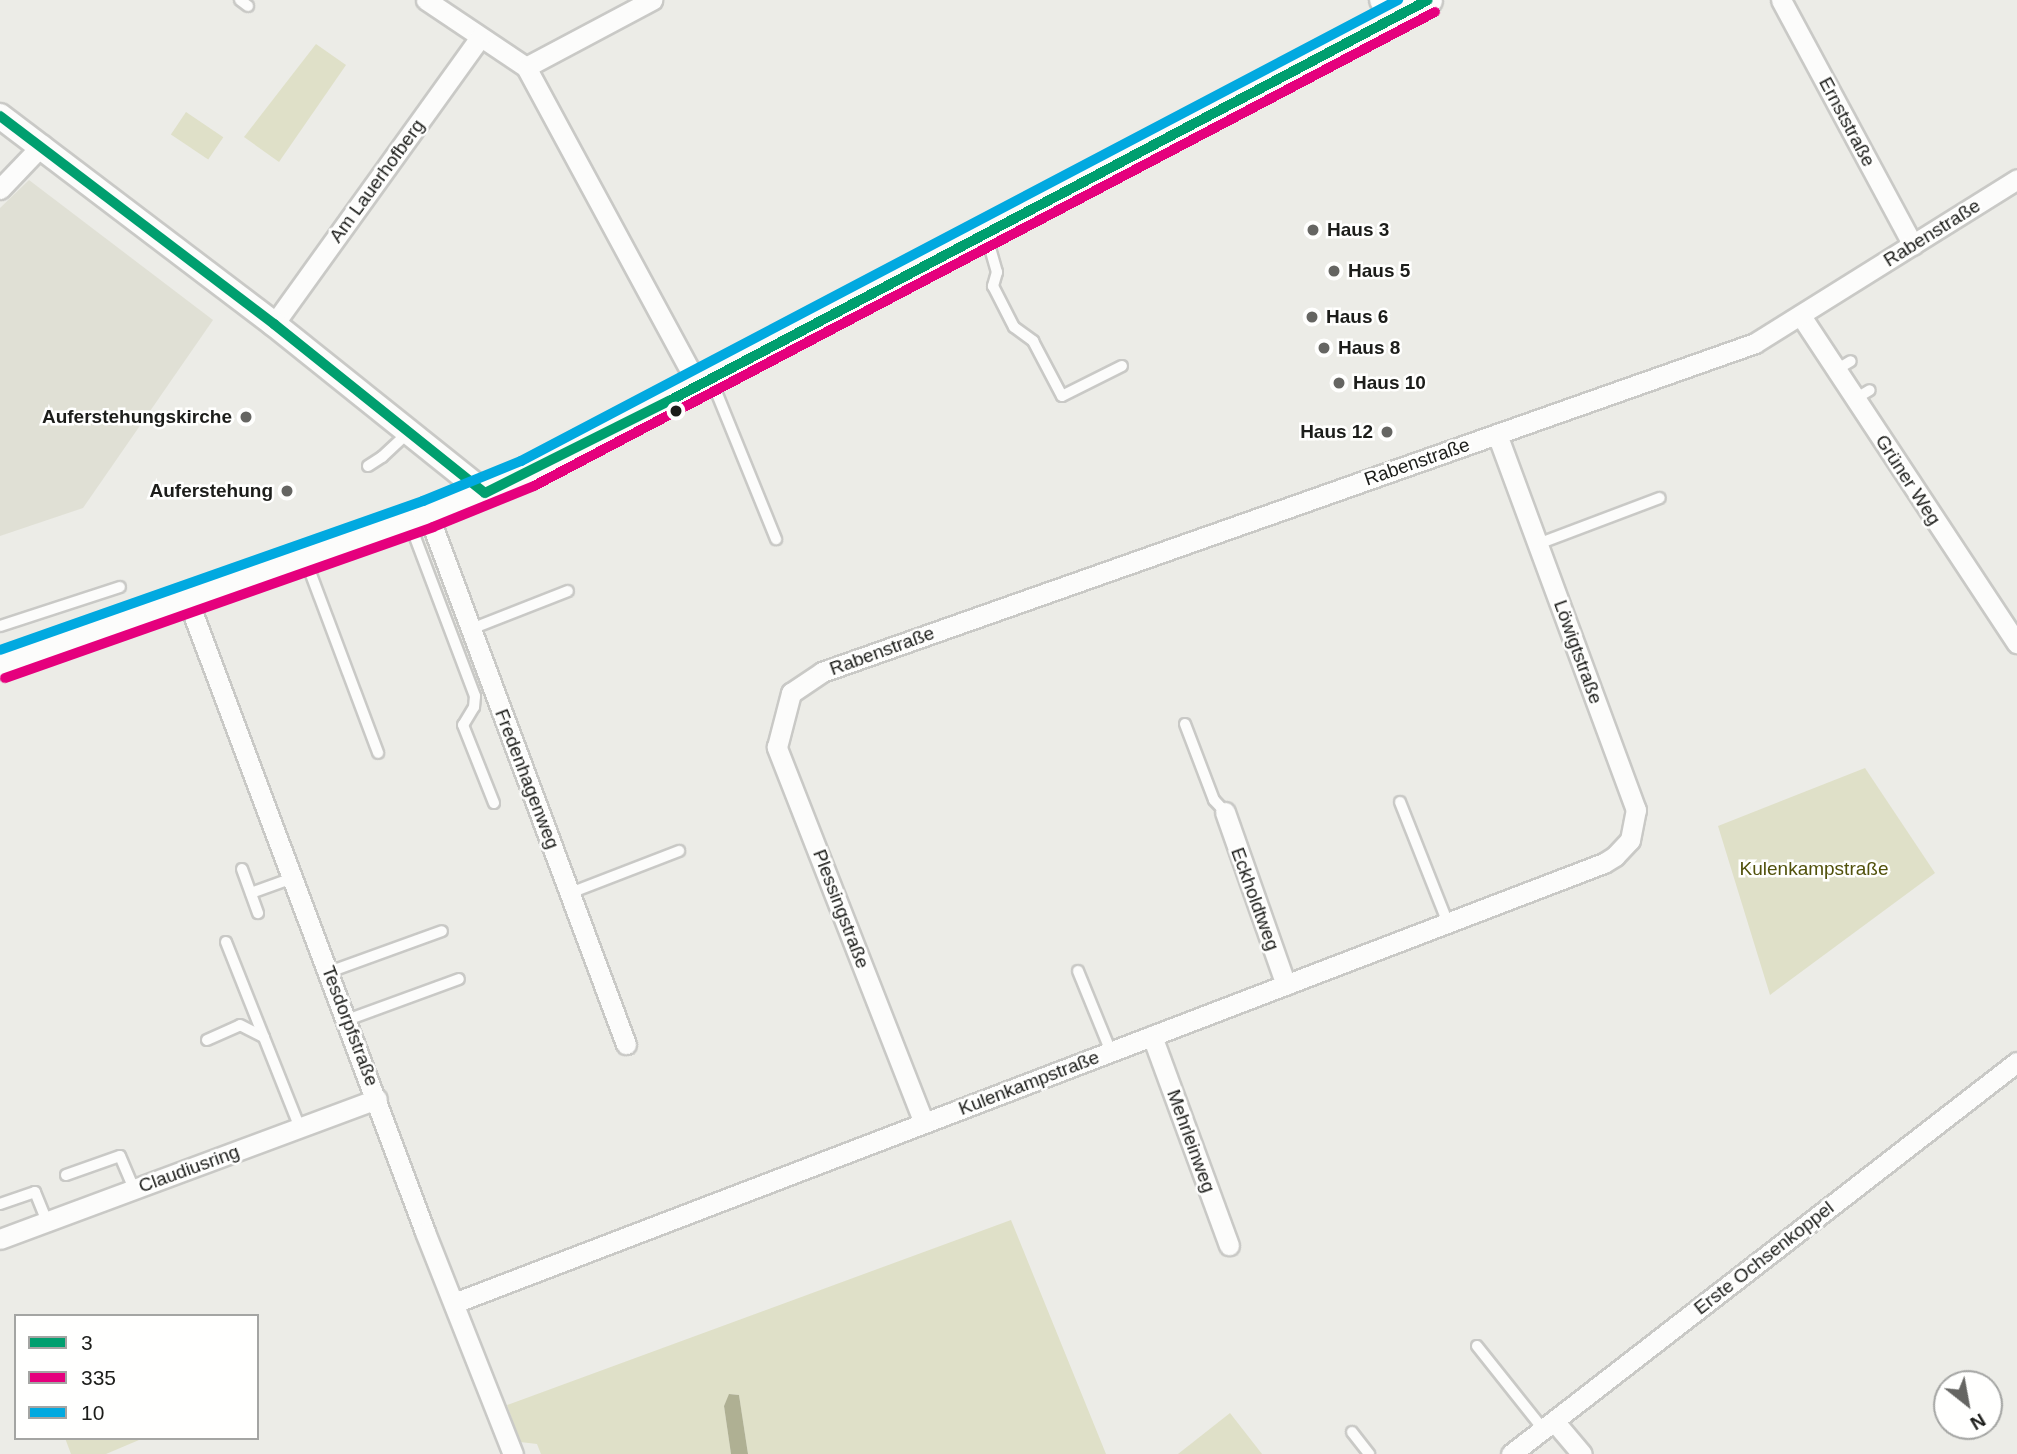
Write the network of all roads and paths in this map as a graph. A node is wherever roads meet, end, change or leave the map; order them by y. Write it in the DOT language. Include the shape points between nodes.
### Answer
graph roads {
  1 [pos="426,0"];
  2 [pos="652,0"];
  3 [pos="1428,0"];
  4 [pos="1781,0"];
  5 [pos="1385,10"];
  6 [pos="480,37"];
  7 [pos="526,67"];
  8 [pos="0,116"];
  9 [pos="41,145"];
  10 [pos="2017,178"];
  11 [pos="0,189"];
  12 [pos="986,233"];
  13 [pos="1913,245"];
  14 [pos="1801,316"];
  15 [pos="274,324"];
  16 [pos="1122,366"];
  17 [pos="704,382"];
  18 [pos="408,433"];
  19 [pos="1497,434"];
  20 [pos="368,466"];
  21 [pos="485,493"];
  22 [pos="1660,498"];
  23 [pos="418,517"];
  24 [pos="776,538"];
  25 [pos="1538,544"];
  26 [pos="305,557"];
  27 [pos="120,587"];
  28 [pos="568,591"];
  29 [pos="187,598"];
  30 [pos="0,626"];
  31 [pos="471,629"];
  32 [pos="2017,643"];
  33 [pos="0,665"];
  34 [pos="791,693"];
  35 [pos="1185,724"];
  36 [pos="378,753"];
  37 [pos="1400,802"];
  38 [pos="494,803"];
  39 [pos="1225,812"];
  40 [pos="679,851"];
  41 [pos="1604,863"];
  42 [pos="242,869"];
  43 [pos="293,878"];
  44 [pos="251,893"];
  45 [pos="570,893"];
  46 [pos="258,913"];
  47 [pos="1448,923"];
  48 [pos="442,930"];
  49 [pos="226,942"];
  50 [pos="1078,971"];
  51 [pos="329,972"];
  52 [pos="459,979"];
  53 [pos="1286,985"];
  54 [pos="347,1020"];
  55 [pos="1152,1036"];
  56 [pos="264,1037"];
  57 [pos="207,1040"];
  58 [pos="626,1044"];
  59 [pos="1111,1052"];
  60 [pos="2017,1062"];
  61 [pos="377,1099"];
  62 [pos="924,1123"];
  63 [pos="300,1128"];
  64 [pos="66,1175"];
  65 [pos="134,1189"];
  66 [pos="0,1204"];
  67 [pos="47,1222"];
  68 [pos="0,1239"];
  69 [pos="1229,1245"];
  70 [pos="454,1303"];
  71 [pos="1477,1346"];
  72 [pos="1548,1425"];
  73 [pos="1352,1432"];
  74 [pos="513,1454"];
  75 [pos="1369,1454"];
  76 [pos="1511,1454"];
  77 [pos="1582,1454"];
  1 -- 6 [label="street"];
  2 -- 7 [label="street"];
  3 -- 5 [label="main road"];
  4 -- 13 [label="street, Ernststraße"];
  5 -- 12 [label="main road"];
  6 -- 7 [label="street"];
  6 -- 15 [label="street, Am Lauerhofberg"];
  7 -- 17 [label="street"];
  8 -- 9 [label="street"];
  9 -- 11 [label="street"];
  9 -- 15 [label="street"];
  10 -- 13 [label="street, Rabenstraße"];
  12 -- 16 [label="lane" via="997,272 993,286 1014,327 1032,341 1062,396"];
  12 -- 17 [label="main road"];
  13 -- 14 [label="street, Rabenstraße"];
  14 -- 19 [label="street, Rabenstraße" via="1755,343"];
  14 -- 32 [label="street, Grüner Weg" via="1844,366"];
  15 -- 18 [label="street"];
  17 -- 21 [label="main road"];
  17 -- 24 [label="lane"];
  18 -- 20 [label="lane"];
  18 -- 21 [label="street"];
  19 -- 25 [label="street, Löwigtstraße"];
  19 -- 34 [label="street, Rabenstraße" via="822,672"];
  21 -- 23 [label="main road"];
  22 -- 25 [label="lane"];
  23 -- 26 [label="main road"];
  23 -- 31 [label="street, Fredenhagenweg"];
  23 -- 38 [label="lane" via="475,696 463,724"];
  25 -- 41 [label="street, Löwigtstraße" via="1636,810 1630,840"];
  26 -- 29 [label="main road"];
  26 -- 36 [label="lane"];
  27 -- 30 [label="lane"];
  28 -- 31 [label="lane"];
  29 -- 33 [label="main road"];
  29 -- 43 [label="street, Tesdorpfstraße"];
  31 -- 45 [label="street, Fredenhagenweg"];
  34 -- 62 [label="street, Plessingstraße" via="777,747"];
  35 -- 39 [label="lane" via="1214,800"];
  37 -- 47 [label="lane"];
  39 -- 53 [label="street, Eckholdtweg"];
  40 -- 45 [label="lane"];
  41 -- 47 [label="street, Kulenkampstraße"];
  42 -- 44 [label="lane"];
  43 -- 44 [label="lane"];
  43 -- 51 [label="street, Tesdorpfstraße"];
  44 -- 46 [label="lane"];
  45 -- 58 [label="street, Fredenhagenweg"];
  47 -- 53 [label="street, Kulenkampstraße"];
  48 -- 51 [label="lane"];
  49 -- 56 [label="lane"];
  50 -- 59 [label="lane"];
  51 -- 54 [label="street, Tesdorpfstraße"];
  52 -- 54 [label="lane"];
  53 -- 55 [label="street, Kulenkampstraße"];
  54 -- 61 [label="street, Tesdorpfstraße" via="367,1053"];
  55 -- 59 [label="street, Kulenkampstraße"];
  55 -- 69 [label="street, Mehrleinweg"];
  56 -- 57 [label="lane" via="240,1025"];
  56 -- 63 [label="lane"];
  59 -- 62 [label="street, Kulenkampstraße"];
  60 -- 72 [label="street, Erste Ochsenkoppel"];
  61 -- 63 [label="street, Claudiusring"];
  61 -- 70 [label="street, Tesdorpfstraße"];
  62 -- 70 [label="street, Kulenkampstraße"];
  63 -- 65 [label="street, Claudiusring"];
  64 -- 65 [label="lane" via="120,1156"];
  65 -- 67 [label="street, Claudiusring"];
  66 -- 67 [label="lane" via="35,1192"];
  67 -- 68 [label="street, Claudiusring"];
  70 -- 74 [label="street, Tesdorpfstraße"];
  71 -- 72 [label="lane"];
  72 -- 76 [label="street, Erste Ochsenkoppel"];
  72 -- 77 [label="street"];
  73 -- 75 [label="lane"];
}
